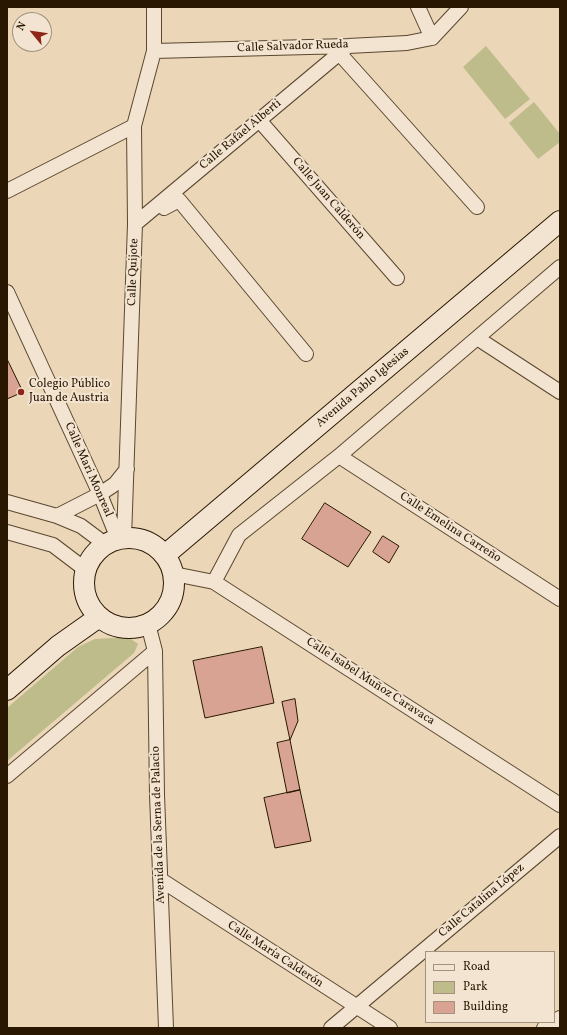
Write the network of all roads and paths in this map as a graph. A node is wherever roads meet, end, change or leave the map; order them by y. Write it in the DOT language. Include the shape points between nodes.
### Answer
graph roads {
  1 [pos="154,7"];
  2 [pos="418,7"];
  3 [pos="461,7"];
  4 [pos="432,38"];
  5 [pos="344,50"];
  6 [pos="154,51"];
  7 [pos="259,120"];
  8 [pos="134,126"];
  9 [pos="7,191"];
  10 [pos="477,207"];
  11 [pos="560,221"];
  12 [pos="135,224"];
  13 [pos="560,268"];
  14 [pos="397,278"];
  15 [pos="7,292"];
  16 [pos="477,338"];
  17 [pos="306,354"];
  18 [pos="560,392"];
  19 [pos="339,456"];
  20 [pos="127,469"];
  21 [pos="100,494"];
  22 [pos="7,502"];
  23 [pos="57,516"];
  24 [pos="7,532"];
  25 [pos="116,540"];
  26 [pos="165,555"];
  27 [pos="86,570"];
  28 [pos="174,574"];
  29 [pos="214,582"];
  30 [pos="560,599"];
  31 [pos="99,617"];
  32 [pos="148,624"];
  33 [pos="155,650"];
  34 [pos="7,690"];
  35 [pos="7,776"];
  36 [pos="560,805"];
  37 [pos="560,836"];
  38 [pos="161,880"];
  39 [pos="356,1007"];
  40 [pos="166,1028"];
  41 [pos="331,1028"];
  42 [pos="390,1028"];
  1 -- 6 [label="street, Calle Quijote"];
  2 -- 4 [label="street"];
  3 -- 4 [label="street"];
  4 -- 5 [label="street, Calle Salvador Rueda"];
  5 -- 6 [label="street, Calle Salvador Rueda"];
  5 -- 7 [label="street, Calle Rafael Alberti"];
  5 -- 10 [label="street"];
  6 -- 8 [label="street, Calle Quijote"];
  7 -- 12 [label="street, Calle Rafael Alberti"];
  7 -- 14 [label="street, Calle Juan Calderón"];
  8 -- 9 [label="street"];
  8 -- 12 [label="street, Calle Quijote"];
  11 -- 26 [label="main road, Avenida Pablo Iglesias"];
  12 -- 17 [label="street" via="179,200"];
  12 -- 20 [label="street, Calle Quijote"];
  13 -- 16 [label="street"];
  15 -- 21 [label="street, Calle Mari Monreal"];
  16 -- 18 [label="street"];
  16 -- 19 [label="street"];
  19 -- 29 [label="street" via="239,535"];
  19 -- 30 [label="street, Calle Emelina Carreño"];
  20 -- 21 [label="street" via="114,484"];
  20 -- 25 [label="street, Calle Quijote"];
  21 -- 23 [label="street"];
  21 -- 25 [label="street, Calle Mari Monreal"];
  22 -- 23 [label="street"];
  23 -- 25 [label="street"];
  24 -- 27 [label="street" via="53,545"];
  25 -- 26 [label="main road" via="142,539"];
  25 -- 27 [label="main road" via="96,552"];
  26 -- 28 [label="main road"];
  27 -- 31 [label="main road" via="85,594"];
  28 -- 29 [label="street, Calle Isabel Muñoz Caravaca"];
  28 -- 32 [label="main road" via="172,596 156,619"];
  29 -- 36 [label="street, Calle Isabel Muñoz Caravaca"];
  31 -- 32 [label="main road" via="110,624 125,628"];
  31 -- 34 [label="main road" via="58,646"];
  32 -- 33 [label="street, Avenida de la Serna de Palacio"];
  33 -- 35 [label="street"];
  33 -- 38 [label="street, Avenida de la Serna de Palacio"];
  37 -- 39 [label="street, Calle Catalina López"];
  38 -- 39 [label="street, Calle María Calderón"];
  38 -- 40 [label="street, Avenida de la Serna de Palacio"];
  39 -- 41 [label="street, Calle Catalina López"];
  39 -- 42 [label="street, Calle María Calderón"];
}
